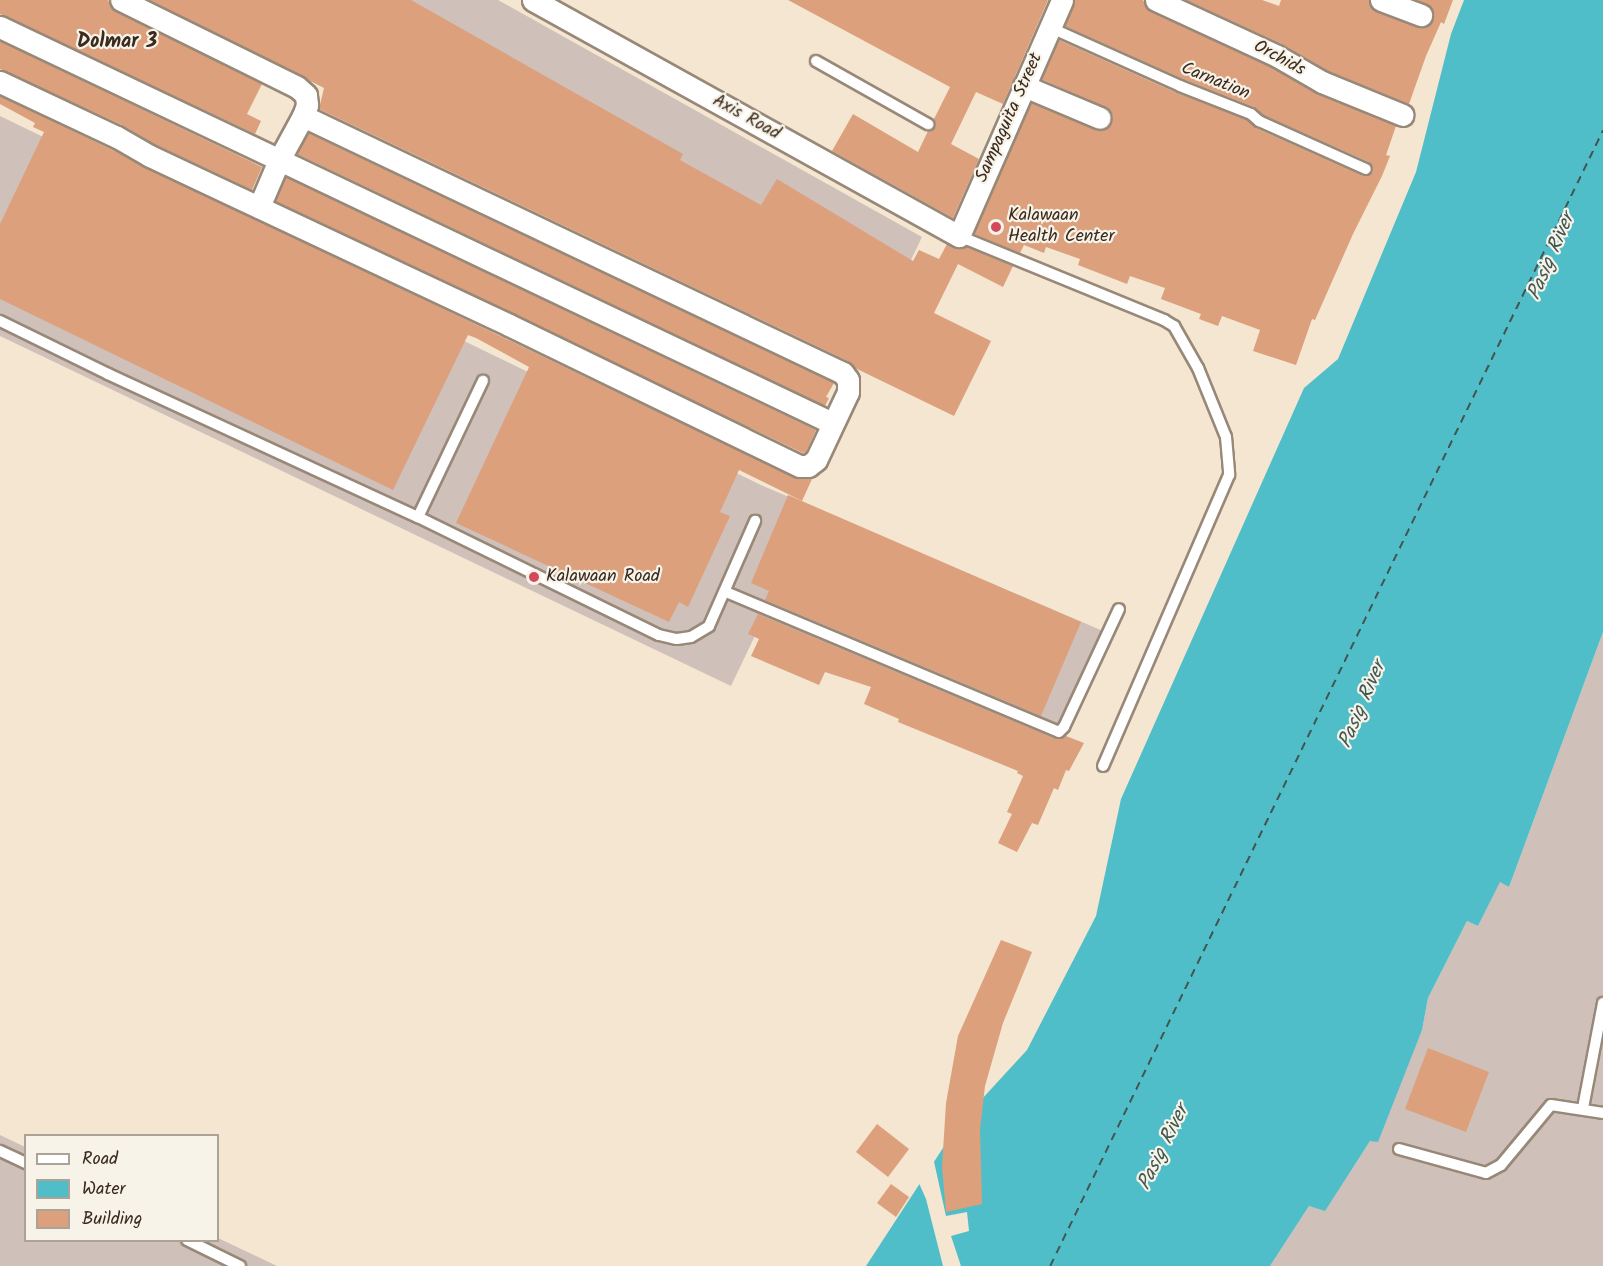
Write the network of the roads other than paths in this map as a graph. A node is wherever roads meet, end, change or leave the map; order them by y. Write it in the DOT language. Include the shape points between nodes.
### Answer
graph roads {
  1 [pos="121,0"];
  2 [pos="533,0"];
  3 [pos="1062,0"];
  4 [pos="1156,0"];
  5 [pos="1381,0"];
  6 [pos="1421,15"];
  7 [pos="0,27"];
  8 [pos="1049,27"];
  9 [pos="816,61"];
  10 [pos="0,82"];
  11 [pos="1024,86"];
  12 [pos="1403,115"];
  13 [pos="303,116"];
  14 [pos="1100,118"];
  15 [pos="928,124"];
  16 [pos="279,160"];
  17 [pos="1366,169"];
  18 [pos="259,207"];
  19 [pos="959,236"];
  20 [pos="0,321"];
  21 [pos="483,381"];
  22 [pos="832,423"];
  23 [pos="418,517"];
  24 [pos="755,521"];
  25 [pos="726,592"];
  26 [pos="1119,609"];
  27 [pos="1103,766"];
  28 [pos="1603,1003"];
  29 [pos="1583,1108"];
  30 [pos="1603,1113"];
  31 [pos="1399,1149"];
  32 [pos="0,1151"];
  33 [pos="24,1162"];
  34 [pos="192,1242"];
  35 [pos="240,1266"];
  1 -- 13 [label="street" via="297,87 306,95"];
  2 -- 19 [label="street, Axis Road"];
  3 -- 8 [label="street, Sampaguita Street"];
  4 -- 12 [label="street, Orchids" via="1322,82"];
  5 -- 6 [label="street"];
  7 -- 16 [label="street"];
  8 -- 11 [label="street, Sampaguita Street"];
  8 -- 17 [label="lane, Carnation" via="1251,114"];
  9 -- 15 [label="lane"];
  10 -- 18 [label="street"];
  11 -- 14 [label="street"];
  11 -- 19 [label="street, Sampaguita Street"];
  13 -- 16 [label="street"];
  13 -- 22 [label="street" via="843,373 848,380 848,392"];
  16 -- 18 [label="street"];
  16 -- 22 [label="street"];
  18 -- 22 [label="street" via="800,466 816,460"];
  19 -- 27 [label="lane" via="1174,326 1198,368 1226,437 1229,474"];
  20 -- 23 [label="lane"];
  21 -- 23 [label="lane"];
  23 -- 25 [label="lane" via="659,634 677,639 691,637 709,626"];
  24 -- 25 [label="lane"];
  25 -- 26 [label="lane" via="1059,732"];
  28 -- 29 [label="lane"];
  29 -- 30 [label="lane"];
  29 -- 31 [label="lane" via="1551,1106 1501,1165 1485,1173"];
  32 -- 33 [label="lane"];
  34 -- 35 [label="lane"];
}
